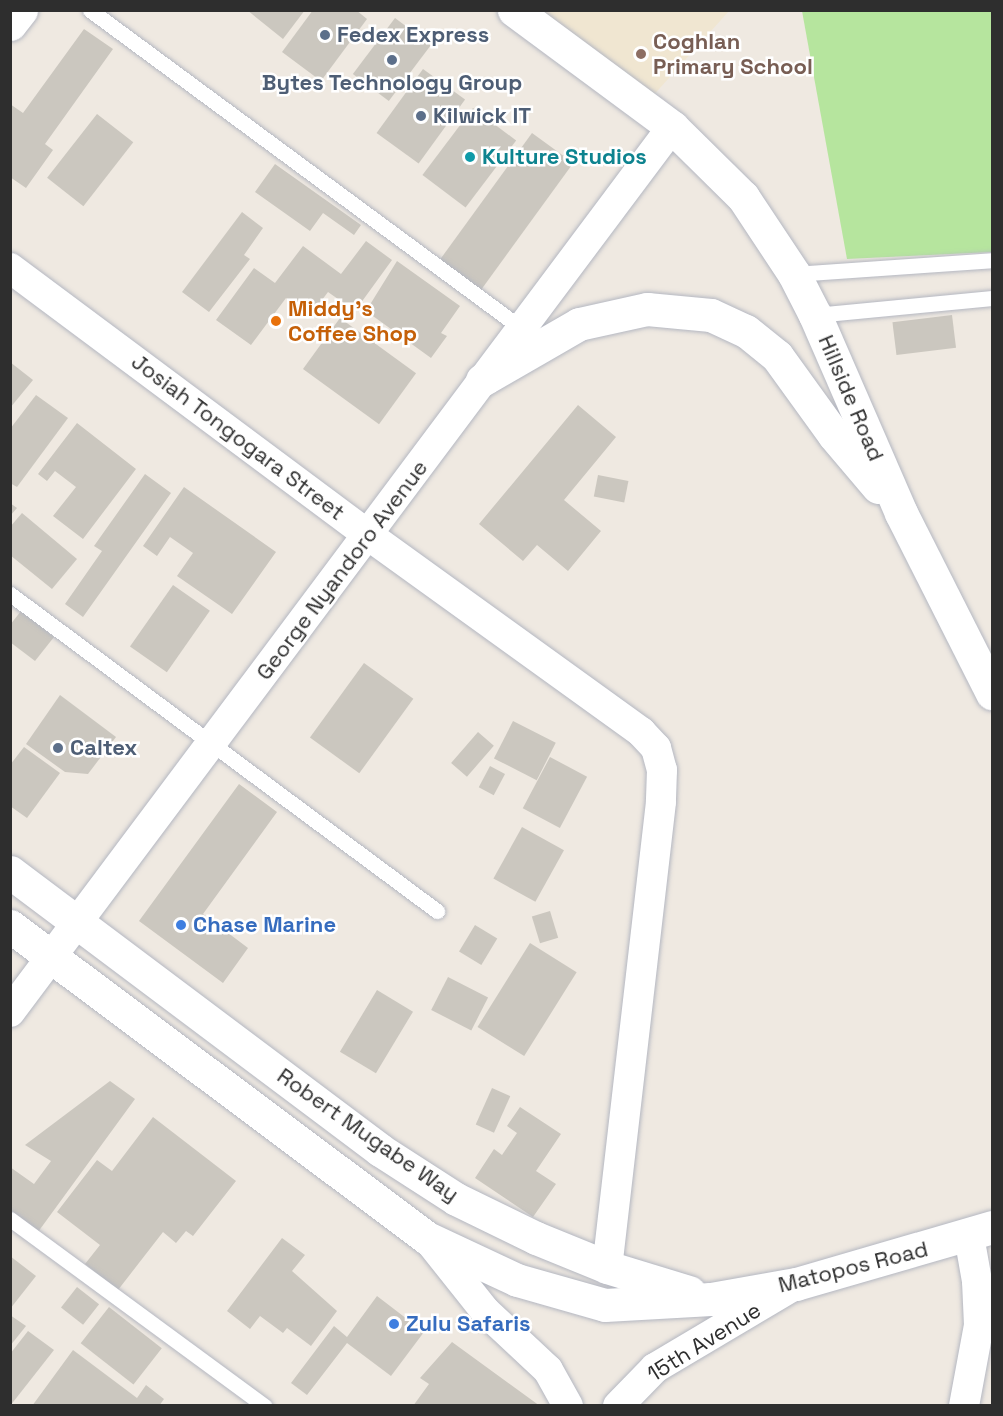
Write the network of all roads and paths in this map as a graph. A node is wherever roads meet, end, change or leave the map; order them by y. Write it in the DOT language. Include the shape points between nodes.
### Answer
graph roads {
  1 [pos="21,10"];
  2 [pos="90,10"];
  3 [pos="514,10"];
  4 [pos="10,24"];
  5 [pos="672,127"];
  6 [pos="993,260"];
  7 [pos="10,268"];
  8 [pos="794,274"];
  9 [pos="993,298"];
  10 [pos="815,315"];
  11 [pos="521,328"];
  12 [pos="482,380"];
  13 [pos="901,513"];
  14 [pos="368,535"];
  15 [pos="10,594"];
  16 [pos="993,693"];
  17 [pos="211,746"];
  18 [pos="10,872"];
  19 [pos="437,911"];
  20 [pos="78,922"];
  21 [pos="10,926"];
  22 [pos="51,957"];
  23 [pos="10,1012"];
  24 [pos="10,1219"];
  25 [pos="981,1232"];
  26 [pos="427,1238"];
  27 [pos="607,1267"];
  28 [pos="796,1284"];
  29 [pos="711,1299"];
  30 [pos="265,1406"];
  31 [pos="568,1406"];
  32 [pos="618,1406"];
  33 [pos="964,1406"];
  1 -- 4 [label="main road"];
  2 -- 11 [label="lane"];
  3 -- 5 [label="main road, Hillside Road"];
  5 -- 8 [label="main road, Hillside Road" via="743,197"];
  5 -- 11 [label="street, George Nyandoro Avenue"];
  6 -- 8 [label="lane"];
  7 -- 14 [label="street, Josiah Tongogara Street"];
  8 -- 10 [label="main road, Hillside Road"];
  9 -- 10 [label="lane"];
  10 -- 13 [label="main road, Hillside Road"];
  11 -- 12 [label="street, George Nyandoro Avenue"];
  12 -- 13 [label="main road" via="579,324 647,309 711,315 746,331 777,356 834,435"];
  12 -- 14 [label="street, George Nyandoro Avenue"];
  13 -- 16 [label="main road, Hillside Road"];
  14 -- 17 [label="street, George Nyandoro Avenue"];
  14 -- 27 [label="street, Josiah Tongogara Street" via="641,732 656,747 662,770 662,802"];
  15 -- 17 [label="lane"];
  17 -- 19 [label="lane"];
  17 -- 20 [label="street, George Nyandoro Avenue"];
  18 -- 20 [label="main road, Robert Mugabe Way"];
  20 -- 22 [label="street, George Nyandoro Avenue"];
  20 -- 27 [label="main road, Robert Mugabe Way" via="381,1150 456,1199"];
  21 -- 22 [label="main road, Robert Mugabe Way"];
  22 -- 23 [label="street, George Nyandoro Avenue"];
  22 -- 26 [label="main road, Robert Mugabe Way"];
  24 -- 30 [label="lane"];
  25 -- 28 [label="main road, Matopos Road"];
  25 -- 33 [label="street" via="979,1325"];
  26 -- 29 [label="main road, Robert Mugabe Way" via="517,1280 605,1305"];
  26 -- 31 [label="street" via="485,1311 548,1370"];
  27 -- 29 [label="main road, Robert Mugabe Way"];
  28 -- 29 [label="main road, Matopos Road"];
  28 -- 32 [label="street, 15th Avenue" via="655,1368"];
}
